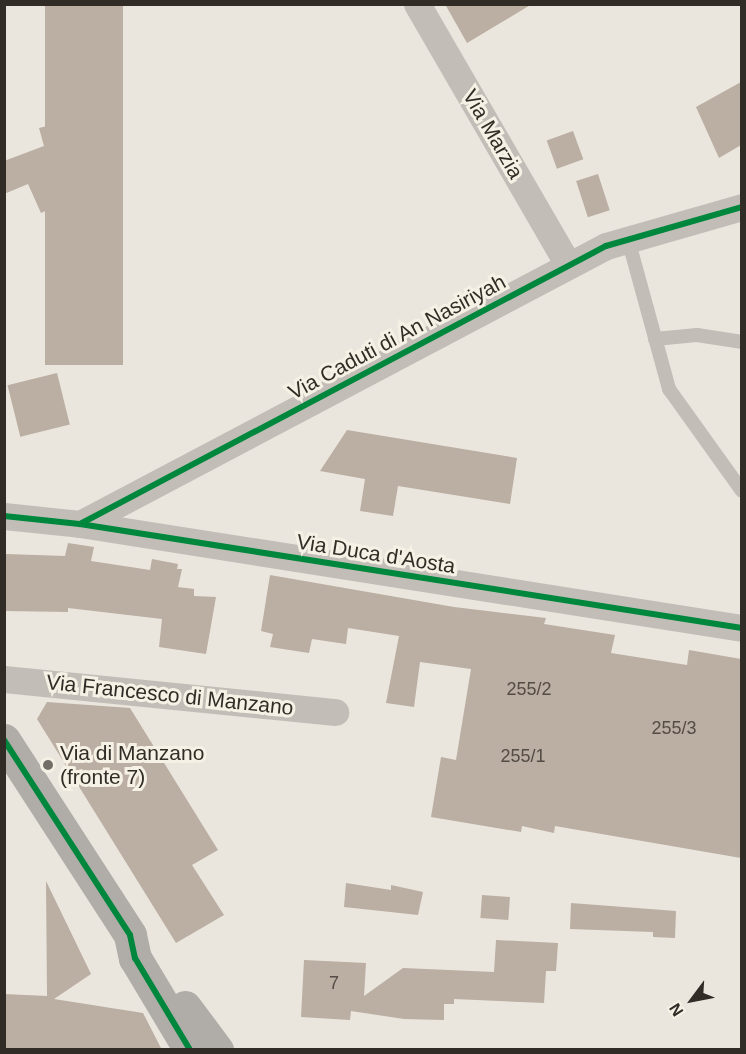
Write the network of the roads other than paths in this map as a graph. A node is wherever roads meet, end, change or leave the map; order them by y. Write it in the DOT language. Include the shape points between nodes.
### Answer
graph roads {
  1 [pos="417,4"];
  2 [pos="741,207"];
  3 [pos="628,238"];
  4 [pos="568,264"];
  5 [pos="656,339"];
  6 [pos="741,342"];
  7 [pos="741,491"];
  8 [pos="4,516"];
  9 [pos="80,524"];
  10 [pos="741,628"];
  11 [pos="4,679"];
  12 [pos="335,712"];
  13 [pos="4,740"];
  14 [pos="130,935"];
  15 [pos="190,1050"];
  16 [pos="217,1050"];
  1 -- 4 [label="street, Via Marzia"];
  2 -- 3 [label="street, Via Caduti di An Nasiriyah"];
  3 -- 4 [label="street, Via Caduti di An Nasiriyah"];
  3 -- 5 [label="lane"];
  4 -- 9 [label="street, Via Caduti di An Nasiriyah"];
  5 -- 6 [label="lane" via="696,335"];
  5 -- 7 [label="lane" via="669,389"];
  8 -- 9 [label="street, Via Duca d'Aosta"];
  9 -- 10 [label="street, Via Duca d'Aosta"];
  11 -- 12 [label="street, Via Francesco di Manzano"];
  13 -- 14 [label="main road"];
  14 -- 15 [label="main road" via="135,958"];
  14 -- 16 [label="main road" via="150,949"];
}
